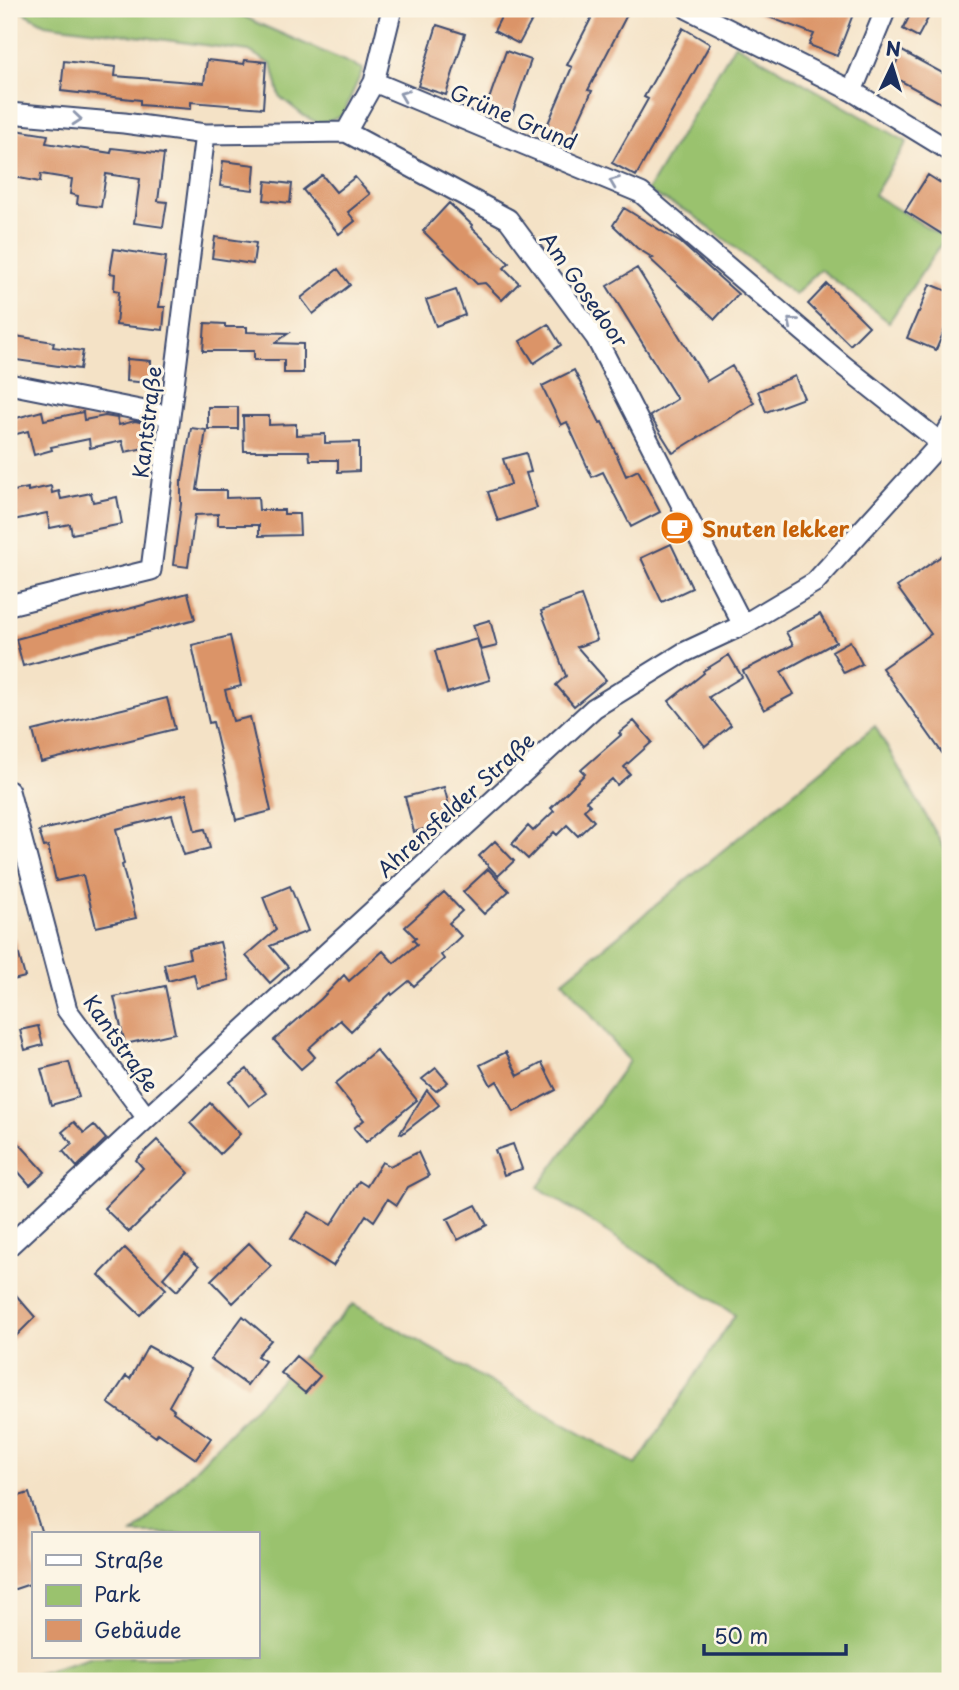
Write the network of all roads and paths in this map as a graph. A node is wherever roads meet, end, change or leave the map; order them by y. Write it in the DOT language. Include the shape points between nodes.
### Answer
graph roads {
  1 [pos="392,9"];
  2 [pos="688,9"];
  3 [pos="886,9"];
  4 [pos="374,82"];
  5 [pos="852,92"];
  6 [pos="9,113"];
  7 [pos="346,132"];
  8 [pos="205,135"];
  9 [pos="950,150"];
  10 [pos="9,384"];
  11 [pos="170,416"];
  12 [pos="946,435"];
  13 [pos="9,605"];
  14 [pos="743,625"];
  15 [pos="9,790"];
  16 [pos="147,1118"];
  17 [pos="9,1246"];
  1 -- 4 [label="street"];
  2 -- 5 [label="street"];
  3 -- 5 [label="street"];
  4 -- 7 [label="street"];
  12 -- 4 [label="street, Grüne Grund, one-way" via="844,366 640,193"];
  5 -- 9 [label="street"];
  6 -- 8 [label="street, one-way"];
  7 -- 8 [label="street"];
  7 -- 14 [label="street, Am Gosedoor" via="508,219 596,338"];
  8 -- 11 [label="street, Kantstraße"];
  10 -- 11 [label="street"];
  11 -- 13 [label="street, Kantstraße" via="150,570"];
  12 -- 14 [label="street, Ahrensfelder Straße" via="815,582"];
  14 -- 16 [label="street, Ahrensfelder Straße" via="683,653 594,708"];
  15 -- 16 [label="street, Kantstraße" via="67,1010"];
  16 -- 17 [label="street, Ahrensfelder Straße"];
}
